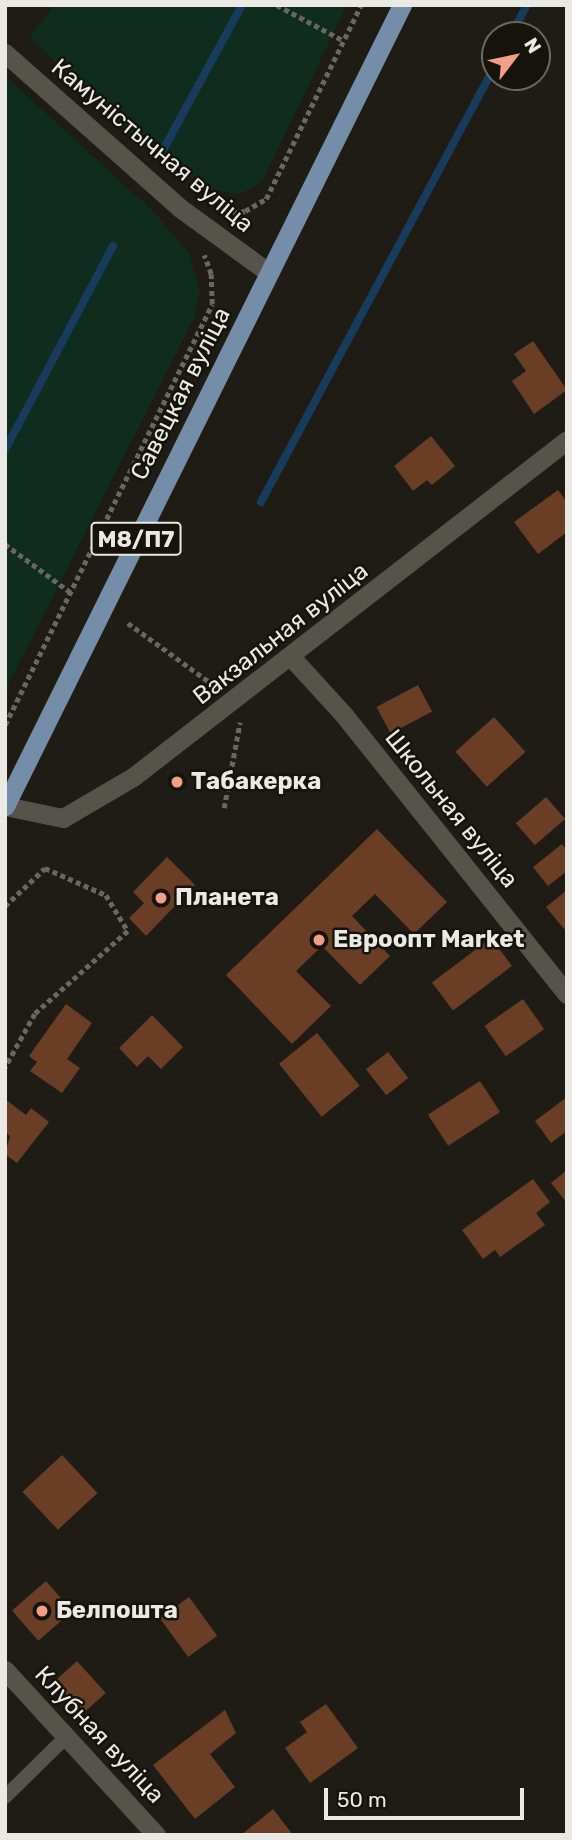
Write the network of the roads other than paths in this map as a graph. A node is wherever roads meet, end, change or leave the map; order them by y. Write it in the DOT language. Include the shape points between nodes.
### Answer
graph roads {
  1 [pos="402,5"];
  2 [pos="5,53"];
  3 [pos="269,273"];
  4 [pos="567,440"];
  5 [pos="292,658"];
  6 [pos="5,806"];
  7 [pos="567,994"];
  8 [pos="5,1670"];
  9 [pos="67,1736"];
  10 [pos="5,1797"];
  11 [pos="156,1835"];
  1 -- 3 [label="main road, Савецкая вуліца / М8/П7"];
  2 -- 3 [label="street, Камуністычная вуліца" via="180,208"];
  3 -- 6 [label="main road, Савецкая вуліца / М8/П7"];
  4 -- 5 [label="street, Вакзальная вуліца"];
  5 -- 6 [label="street, Вакзальная вуліца" via="134,777 63,818"];
  5 -- 7 [label="street, Школьная вуліца" via="344,715"];
  8 -- 9 [label="street, Клубная вуліца"];
  9 -- 10 [label="lane"];
  9 -- 11 [label="street, Клубная вуліца"];
}
